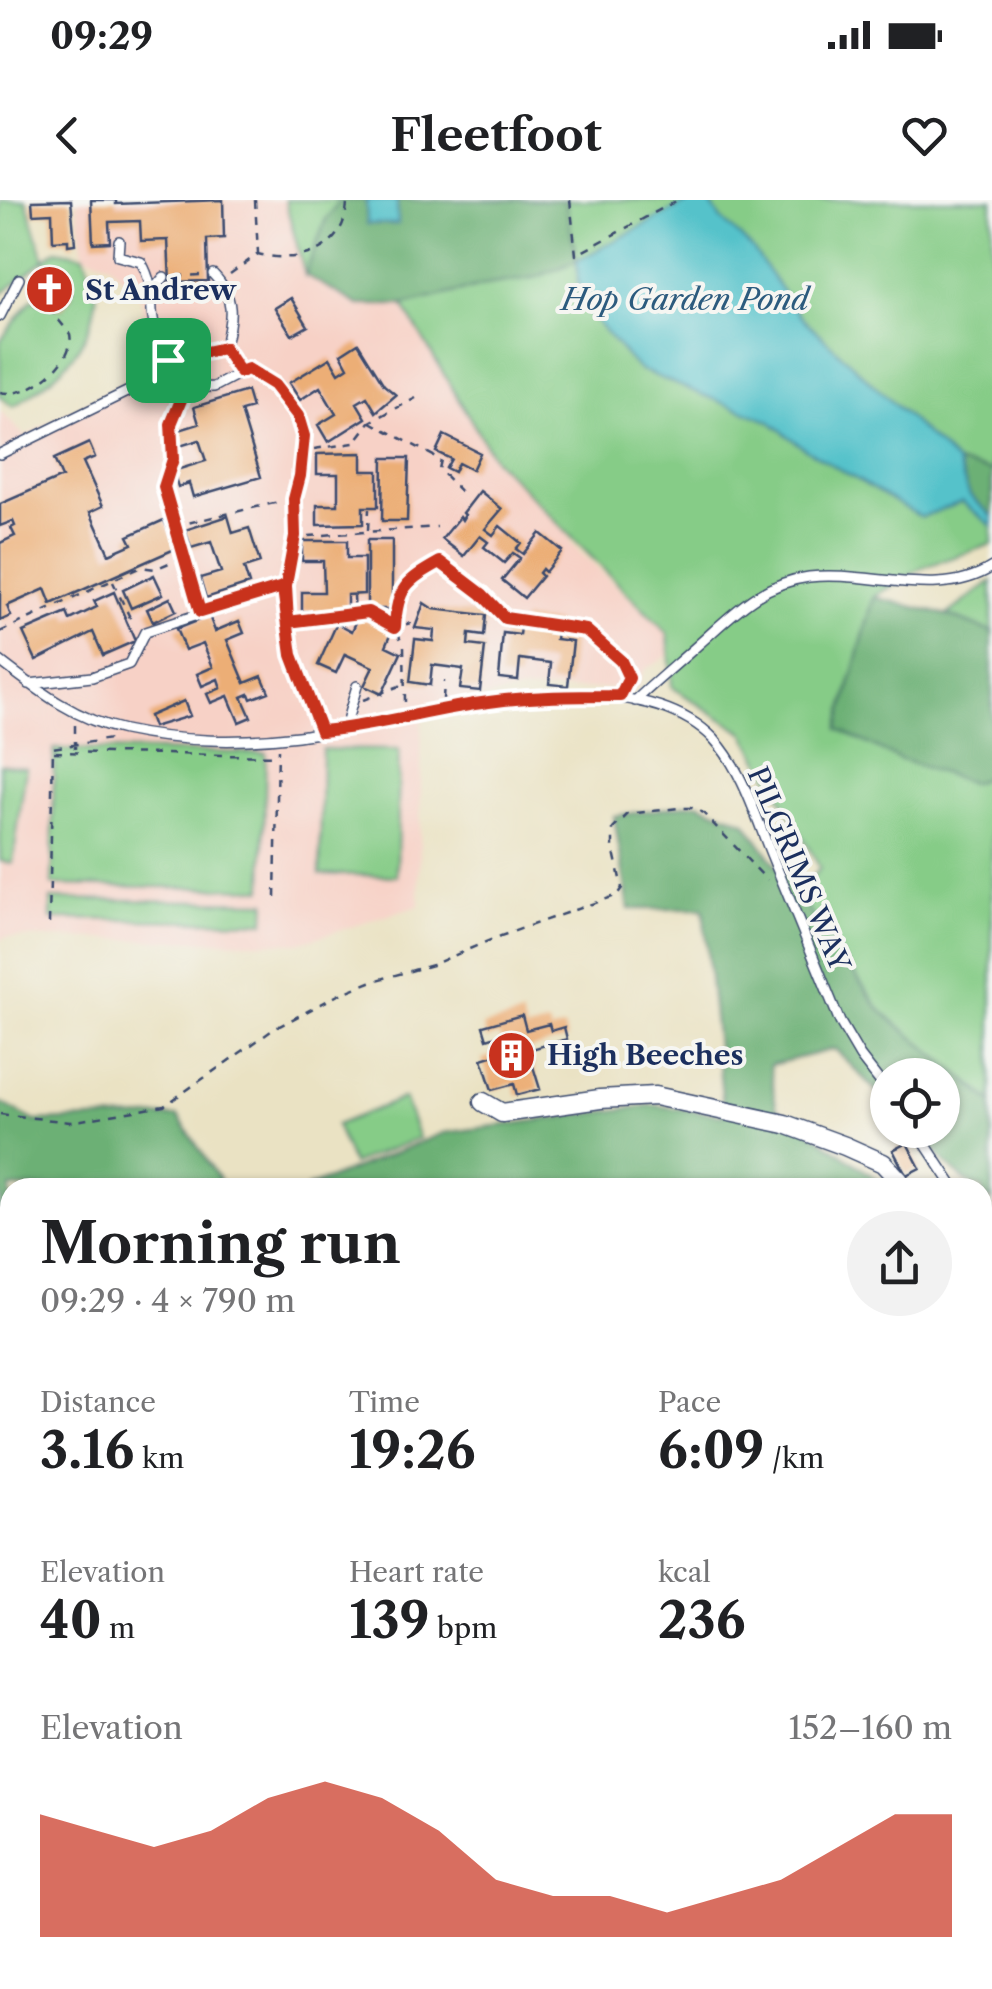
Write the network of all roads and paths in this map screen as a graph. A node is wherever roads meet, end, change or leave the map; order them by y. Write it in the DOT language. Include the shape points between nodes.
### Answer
graph roads {
  1 [pos="255,200"];
  2 [pos="346,200"];
  3 [pos="570,200"];
  4 [pos="678,200"];
  5 [pos="119,241"];
  6 [pos="258,254"];
  7 [pos="213,274"];
  8 [pos="164,276"];
  9 [pos="20,279"];
  10 [pos="153,290"];
  11 [pos="59,306"];
  12 [pos="0,316"];
  13 [pos="224,348"];
  14 [pos="168,360"];
  15 [pos="240,372"];
  16 [pos="161,383"];
  17 [pos="186,388"];
  18 [pos="0,392"];
  19 [pos="416,398"];
  20 [pos="370,422"];
  21 [pos="0,439"];
  22 [pos="12,449"];
  23 [pos="304,450"];
  24 [pos="0,454"];
  25 [pos="466,497"];
  26 [pos="294,499"];
  27 [pos="368,509"];
  28 [pos="174,526"];
  29 [pos="437,527"];
  30 [pos="368,532"];
  31 [pos="295,536"];
  32 [pos="184,556"];
  33 [pos="440,562"];
  34 [pos="992,567"];
  35 [pos="112,580"];
  36 [pos="286,586"];
  37 [pos="354,596"];
  38 [pos="200,612"];
  39 [pos="355,615"];
  40 [pos="288,622"];
  41 [pos="411,624"];
  42 [pos="395,627"];
  43 [pos="0,632"];
  44 [pos="141,641"];
  45 [pos="0,661"];
  46 [pos="444,681"];
  47 [pos="29,684"];
  48 [pos="404,684"];
  49 [pos="358,686"];
  50 [pos="620,696"];
  51 [pos="636,701"];
  52 [pos="352,703"];
  53 [pos="442,711"];
  54 [pos="74,714"];
  55 [pos="406,718"];
  56 [pos="350,729"];
  57 [pos="321,731"];
  58 [pos="151,735"];
  59 [pos="279,737"];
  60 [pos="75,744"];
  61 [pos="52,752"];
  62 [pos="75,752"];
  63 [pos="278,756"];
  64 [pos="275,897"];
  65 [pos="792,904"];
  66 [pos="49,923"];
  67 [pos="870,1069"];
  68 [pos="483,1102"];
  69 [pos="0,1114"];
  70 [pos="927,1148"];
  71 [pos="897,1178"];
  72 [pos="946,1178"];
  1 -- 6 [label="path"];
  2 -- 6 [label="path" via="342,226 320,251 279,260"];
  3 -- 4 [label="path" via="576,255"];
  5 -- 10 [label="lane" via="118,256 141,262"];
  6 -- 7 [label="path" via="228,276"];
  7 -- 8 [label="path"];
  7 -- 13 [label="lane" via="226,286 233,314"];
  8 -- 10 [label="lane"];
  9 -- 12 [label="lane"];
  10 -- 14 [label="lane" via="152,313"];
  11 -- 18 [label="path" via="53,313 70,334 70,351 20,393"];
  13 -- 14 [label="lane"];
  13 -- 15 [label="lane"];
  14 -- 16 [label="lane"];
  15 -- 17 [label="lane" via="214,386"];
  15 -- 23 [label="lane" via="248,369 274,385 298,416"];
  16 -- 17 [label="lane"];
  16 -- 22 [label="lane" via="143,384"];
  17 -- 28 [label="path" via="171,424 173,459 164,487"];
  19 -- 20 [label="path"];
  20 -- 23 [label="path" via="354,442"];
  20 -- 25 [label="path" via="441,460 439,469"];
  21 -- 22 [label="lane"];
  22 -- 24 [label="lane"];
  23 -- 26 [label="lane"];
  26 -- 28 [label="path"];
  26 -- 31 [label="lane"];
  27 -- 30 [label="path"];
  28 -- 32 [label="path"];
  29 -- 30 [label="path"];
  30 -- 31 [label="path"];
  31 -- 36 [label="lane"];
  32 -- 35 [label="path"];
  32 -- 38 [label="path"];
  33 -- 42 [label="path" via="415,576 397,599"];
  33 -- 50 [label="lane" via="505,618 586,630 621,661 629,678"];
  34 -- 51 [label="lane" via="941,583 832,576 774,585 744,602"];
  35 -- 43 [label="path"];
  35 -- 44 [label="path"];
  36 -- 38 [label="lane"];
  36 -- 40 [label="lane"];
  37 -- 39 [label="path"];
  38 -- 44 [label="lane" via="145,632"];
  39 -- 40 [label="path"];
  39 -- 42 [label="path" via="368,612"];
  40 -- 57 [label="lane" via="292,655"];
  41 -- 42 [label="path"];
  42 -- 48 [label="path" via="404,646"];
  44 -- 47 [label="lane" via="129,664 92,678"];
  45 -- 47 [label="lane, PILGRIMS WAY"];
  46 -- 53 [label="path"];
  47 -- 54 [label="lane, PILGRIMS WAY"];
  48 -- 52 [label="path"];
  48 -- 55 [label="path"];
  49 -- 52 [label="lane"];
  50 -- 51 [label="lane, PILGRIMS WAY"];
  50 -- 53 [label="lane, PILGRIMS WAY" via="556,696"];
  51 -- 65 [label="lane, PILGRIMS WAY" via="693,720 717,743 740,780"];
  52 -- 56 [label="lane"];
  53 -- 55 [label="lane, PILGRIMS WAY"];
  54 -- 58 [label="lane, PILGRIMS WAY"];
  54 -- 60 [label="path"];
  55 -- 56 [label="lane, PILGRIMS WAY"];
  56 -- 57 [label="lane, PILGRIMS WAY"];
  57 -- 59 [label="lane, PILGRIMS WAY"];
  58 -- 59 [label="lane, PILGRIMS WAY"];
  58 -- 60 [label="path"];
  59 -- 63 [label="path"];
  60 -- 61 [label="path"];
  60 -- 62 [label="path"];
  61 -- 62 [label="path"];
  61 -- 66 [label="path"];
  62 -- 63 [label="path"];
  63 -- 64 [label="path"];
  65 -- 67 [label="lane, PILGRIMS WAY" via="840,1022"];
  65 -- 69 [label="path" via="703,814 679,808 628,814 613,829 618,896 338,995 274,1029 164,1106 70,1122"];
  68 -- 71 [label="street" via="502,1113 656,1096 785,1124 883,1163"];
  70 -- 72 [label="lane"];
}
